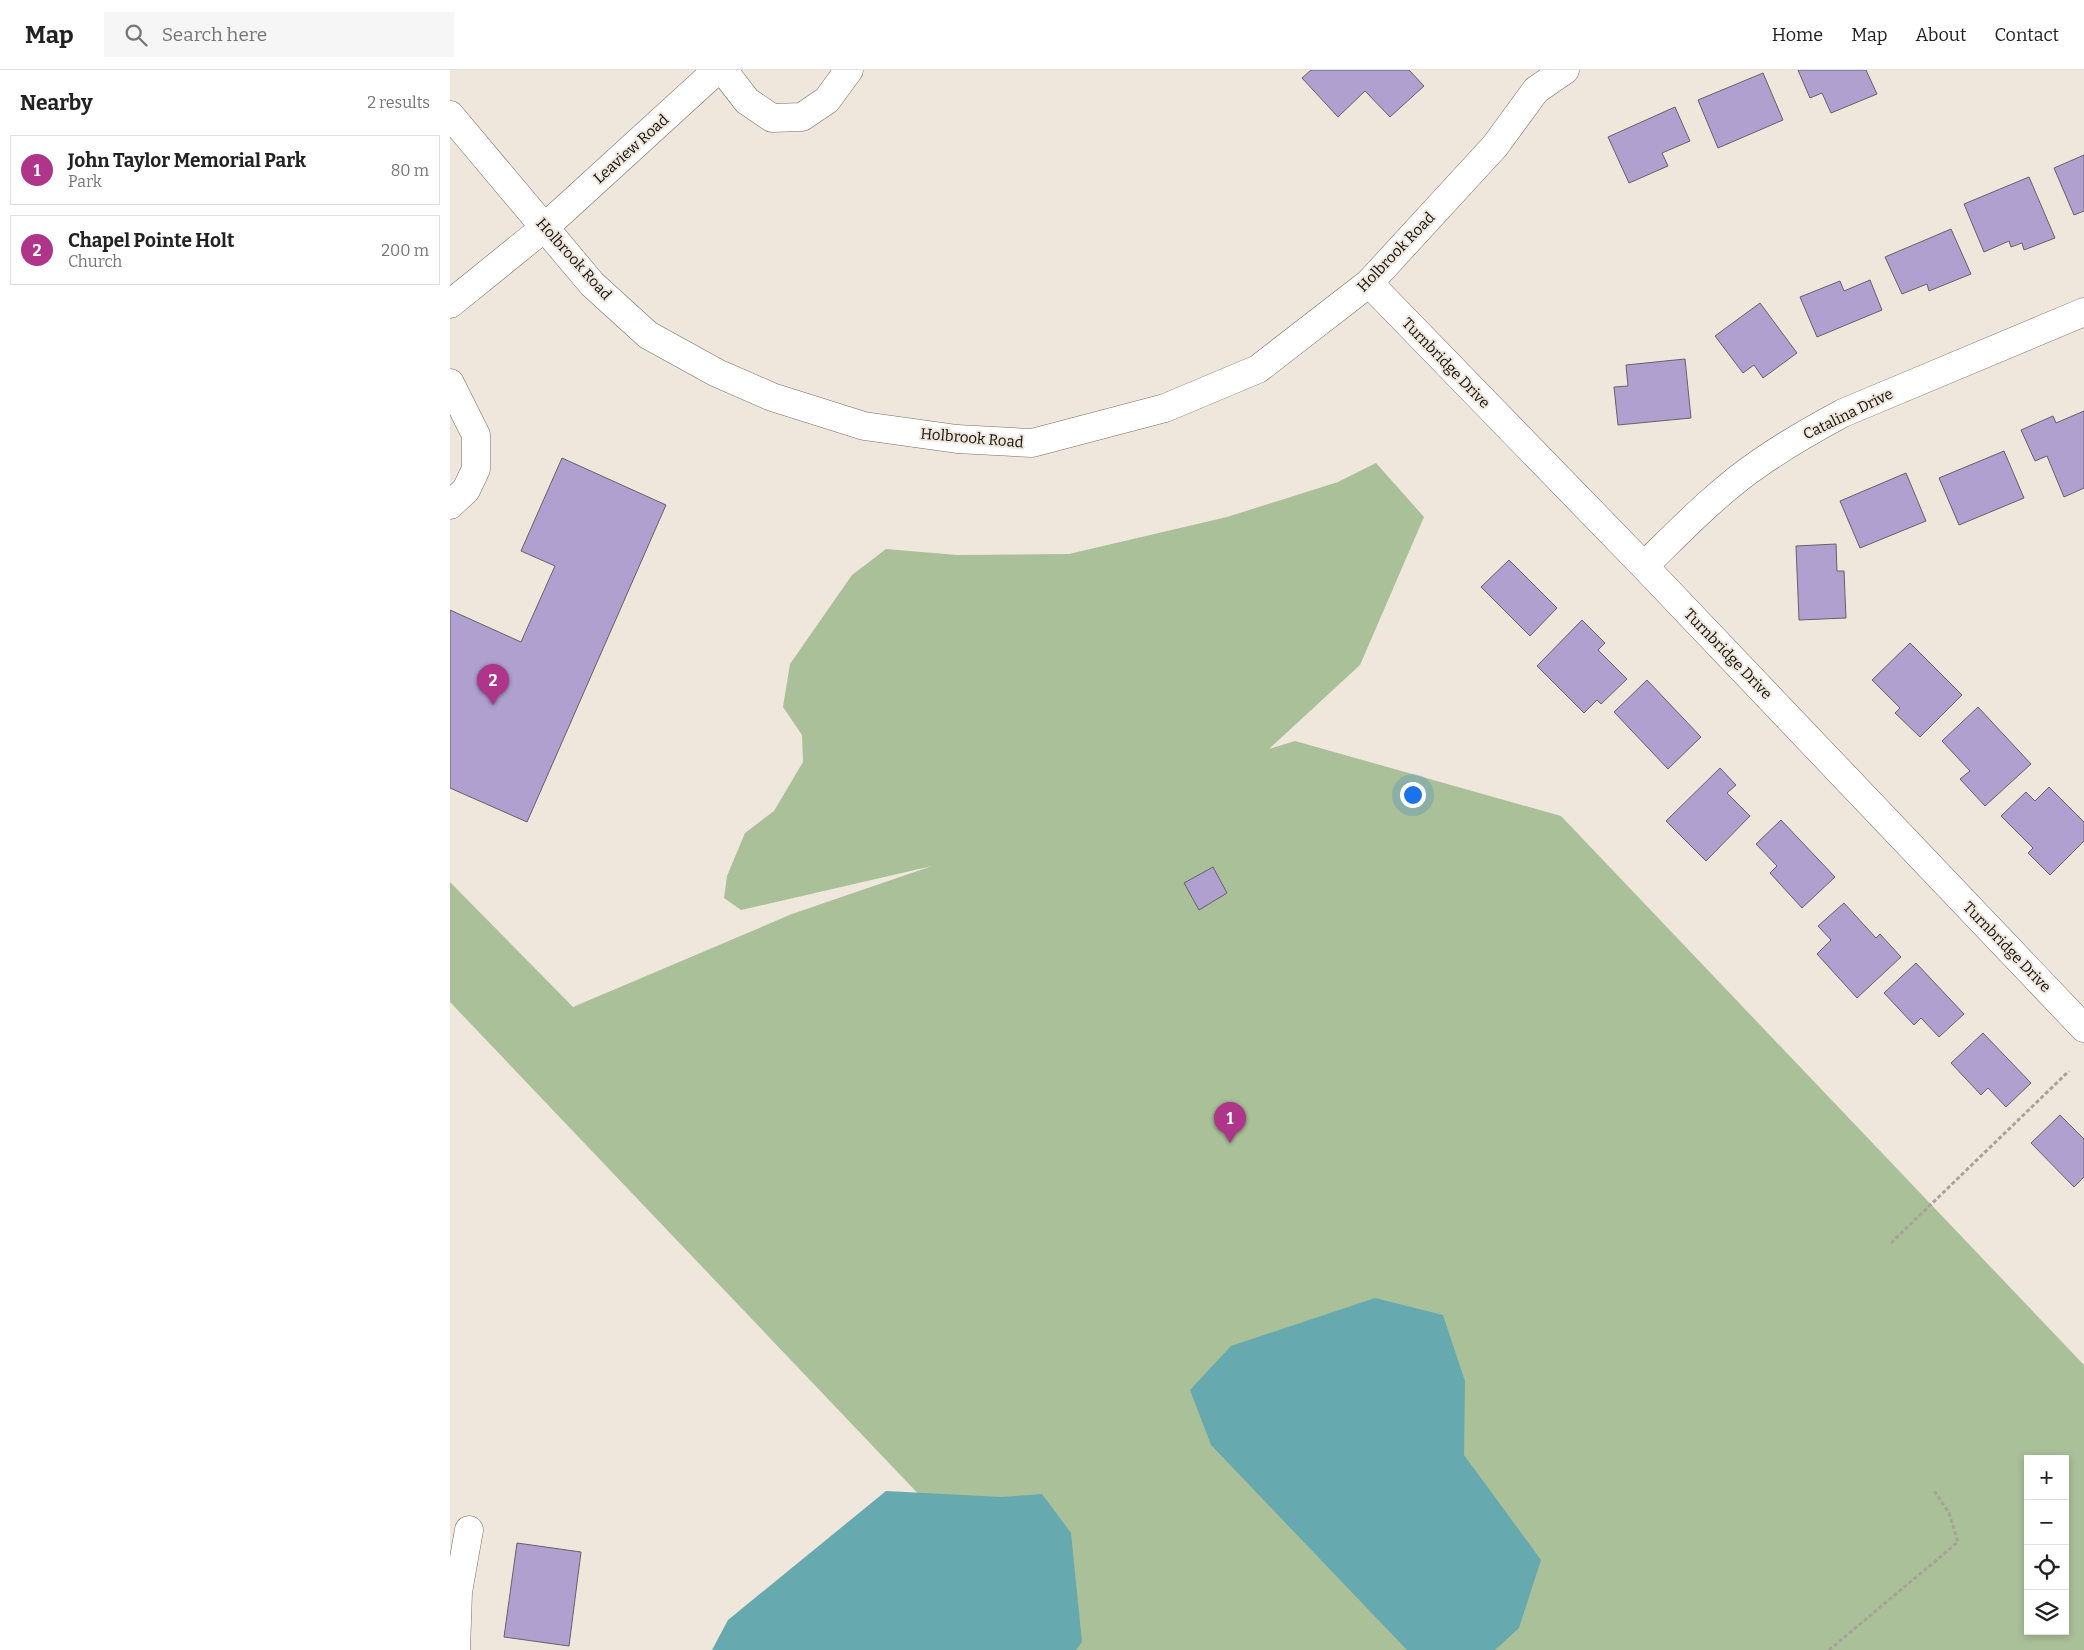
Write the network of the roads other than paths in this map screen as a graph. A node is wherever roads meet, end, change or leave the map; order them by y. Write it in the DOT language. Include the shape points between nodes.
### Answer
graph roads {
  1 [pos="717,70"];
  2 [pos="722,70"];
  3 [pos="849,70"];
  4 [pos="1565,70"];
  5 [pos="450,116"];
  6 [pos="544,228"];
  7 [pos="1369,283"];
  8 [pos="450,304"];
  9 [pos="2084,312"];
  10 [pos="450,383"];
  11 [pos="450,505"];
  12 [pos="1644,566"];
  13 [pos="2084,1028"];
  14 [pos="469,1530"];
  15 [pos="456,1650"];
  1 -- 6 [label="street, Leaview Road"];
  2 -- 3 [label="street" via="747,101 772,118 802,117 827,100"];
  4 -- 7 [label="street, Holbrook Road" via="1536,90 1495,146"];
  5 -- 6 [label="street, Holbrook Road"];
  6 -- 7 [label="street, Holbrook Road" via="592,284 648,335 718,373 772,397 864,426 957,439 1032,443 1165,408 1258,369"];
  6 -- 8 [label="street, Leaview Road"];
  7 -- 12 [label="street, Turnbridge Drive"];
  9 -- 12 [label="street, Catalina Drive" via="1843,413 1806,433 1760,462 1715,498"];
  10 -- 11 [label="street" via="476,434 476,470 466,490"];
  12 -- 13 [label="street, Turnbridge Drive"];
  14 -- 15 [label="street" via="458,1592"];
}
